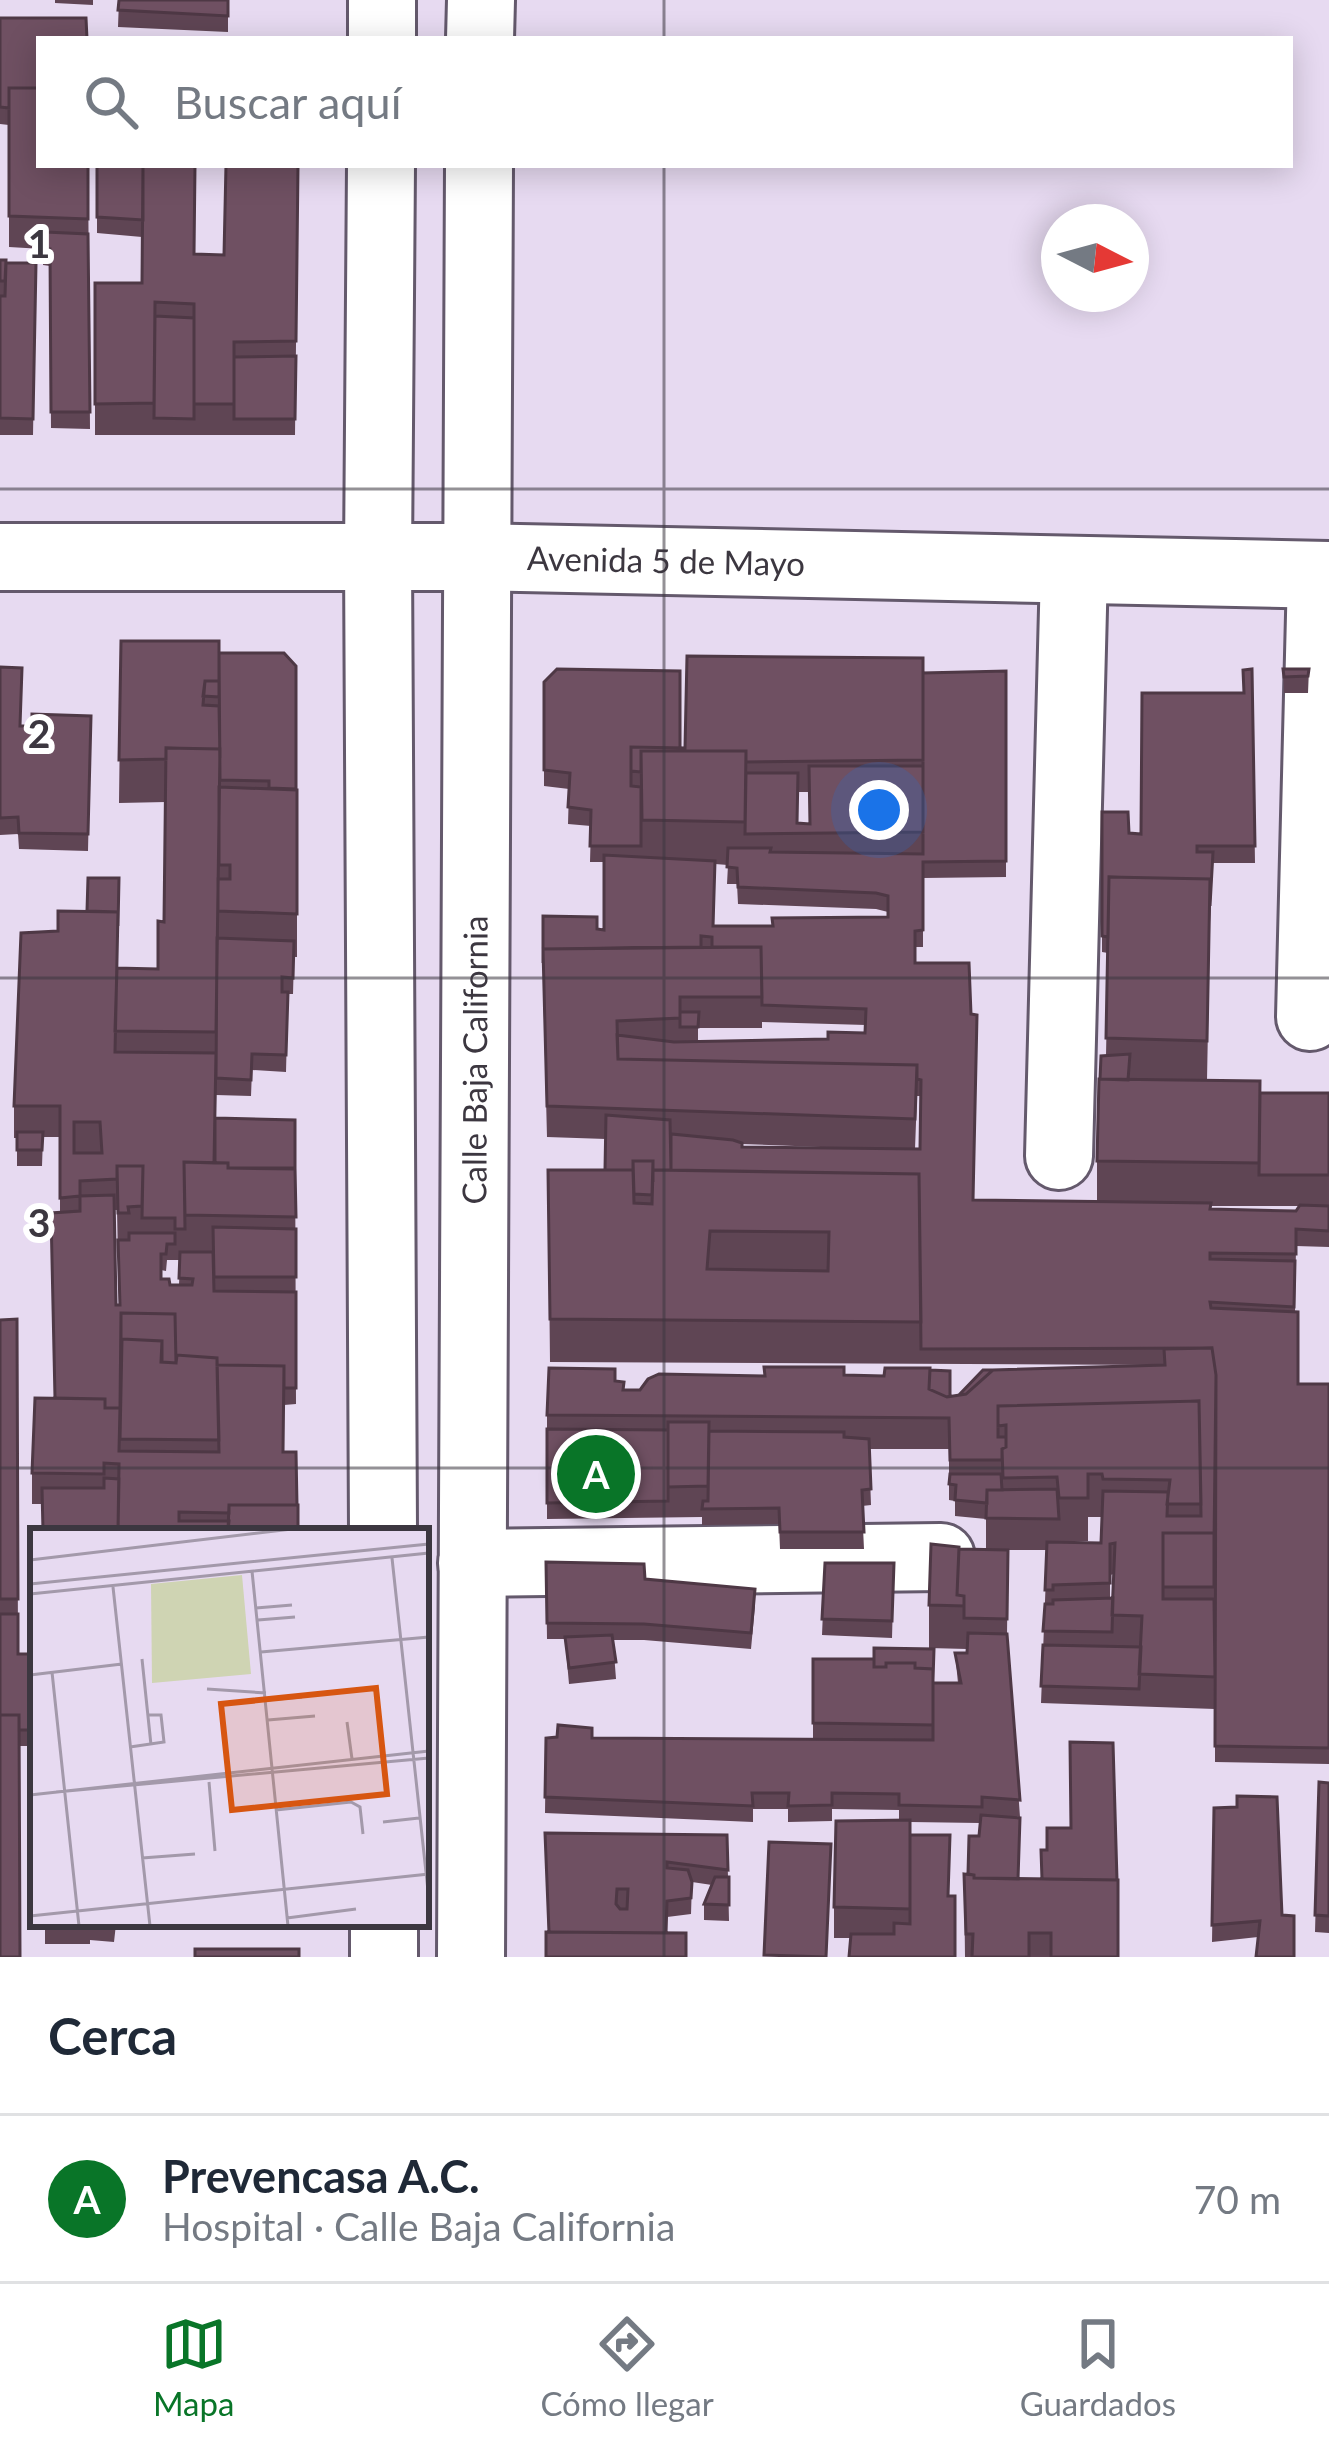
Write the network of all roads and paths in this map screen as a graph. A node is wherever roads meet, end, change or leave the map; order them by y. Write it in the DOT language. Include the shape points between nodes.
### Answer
graph roads {
  1 [pos="382,0"];
  2 [pos="481,0"];
  3 [pos="382,36"];
  4 [pos="480,36"];
  5 [pos="381,168"];
  6 [pos="479,168"];
  7 [pos="378,556"];
  8 [pos="0,557"];
  9 [pos="474,557"];
  10 [pos="1074,570"];
  11 [pos="1325,575"];
  12 [pos="1310,1017"];
  13 [pos="1059,1156"];
  14 [pos="382,1528"];
  15 [pos="941,1557"];
  16 [pos="472,1564"];
  17 [pos="384,1927"];
  18 [pos="385,1957"];
  19 [pos="471,1957"];
  1 -- 3 [label="street"];
  2 -- 4 [label="street"];
  5 -- 7 [label="street"];
  6 -- 9 [label="street, Calle Baja California"];
  7 -- 8 [label="street, Avenida 5 de Mayo"];
  7 -- 9 [label="street, Avenida 5 de Mayo"];
  7 -- 14 [label="street"];
  9 -- 10 [label="street, Avenida 5 de Mayo"];
  9 -- 16 [label="street, Calle Baja California"];
  10 -- 11 [label="street, Avenida 5 de Mayo"];
  10 -- 13 [label="street"];
  11 -- 12 [label="street"];
  15 -- 16 [label="street"];
  16 -- 19 [label="street, Calle Baja California"];
  17 -- 18 [label="street"];
}
